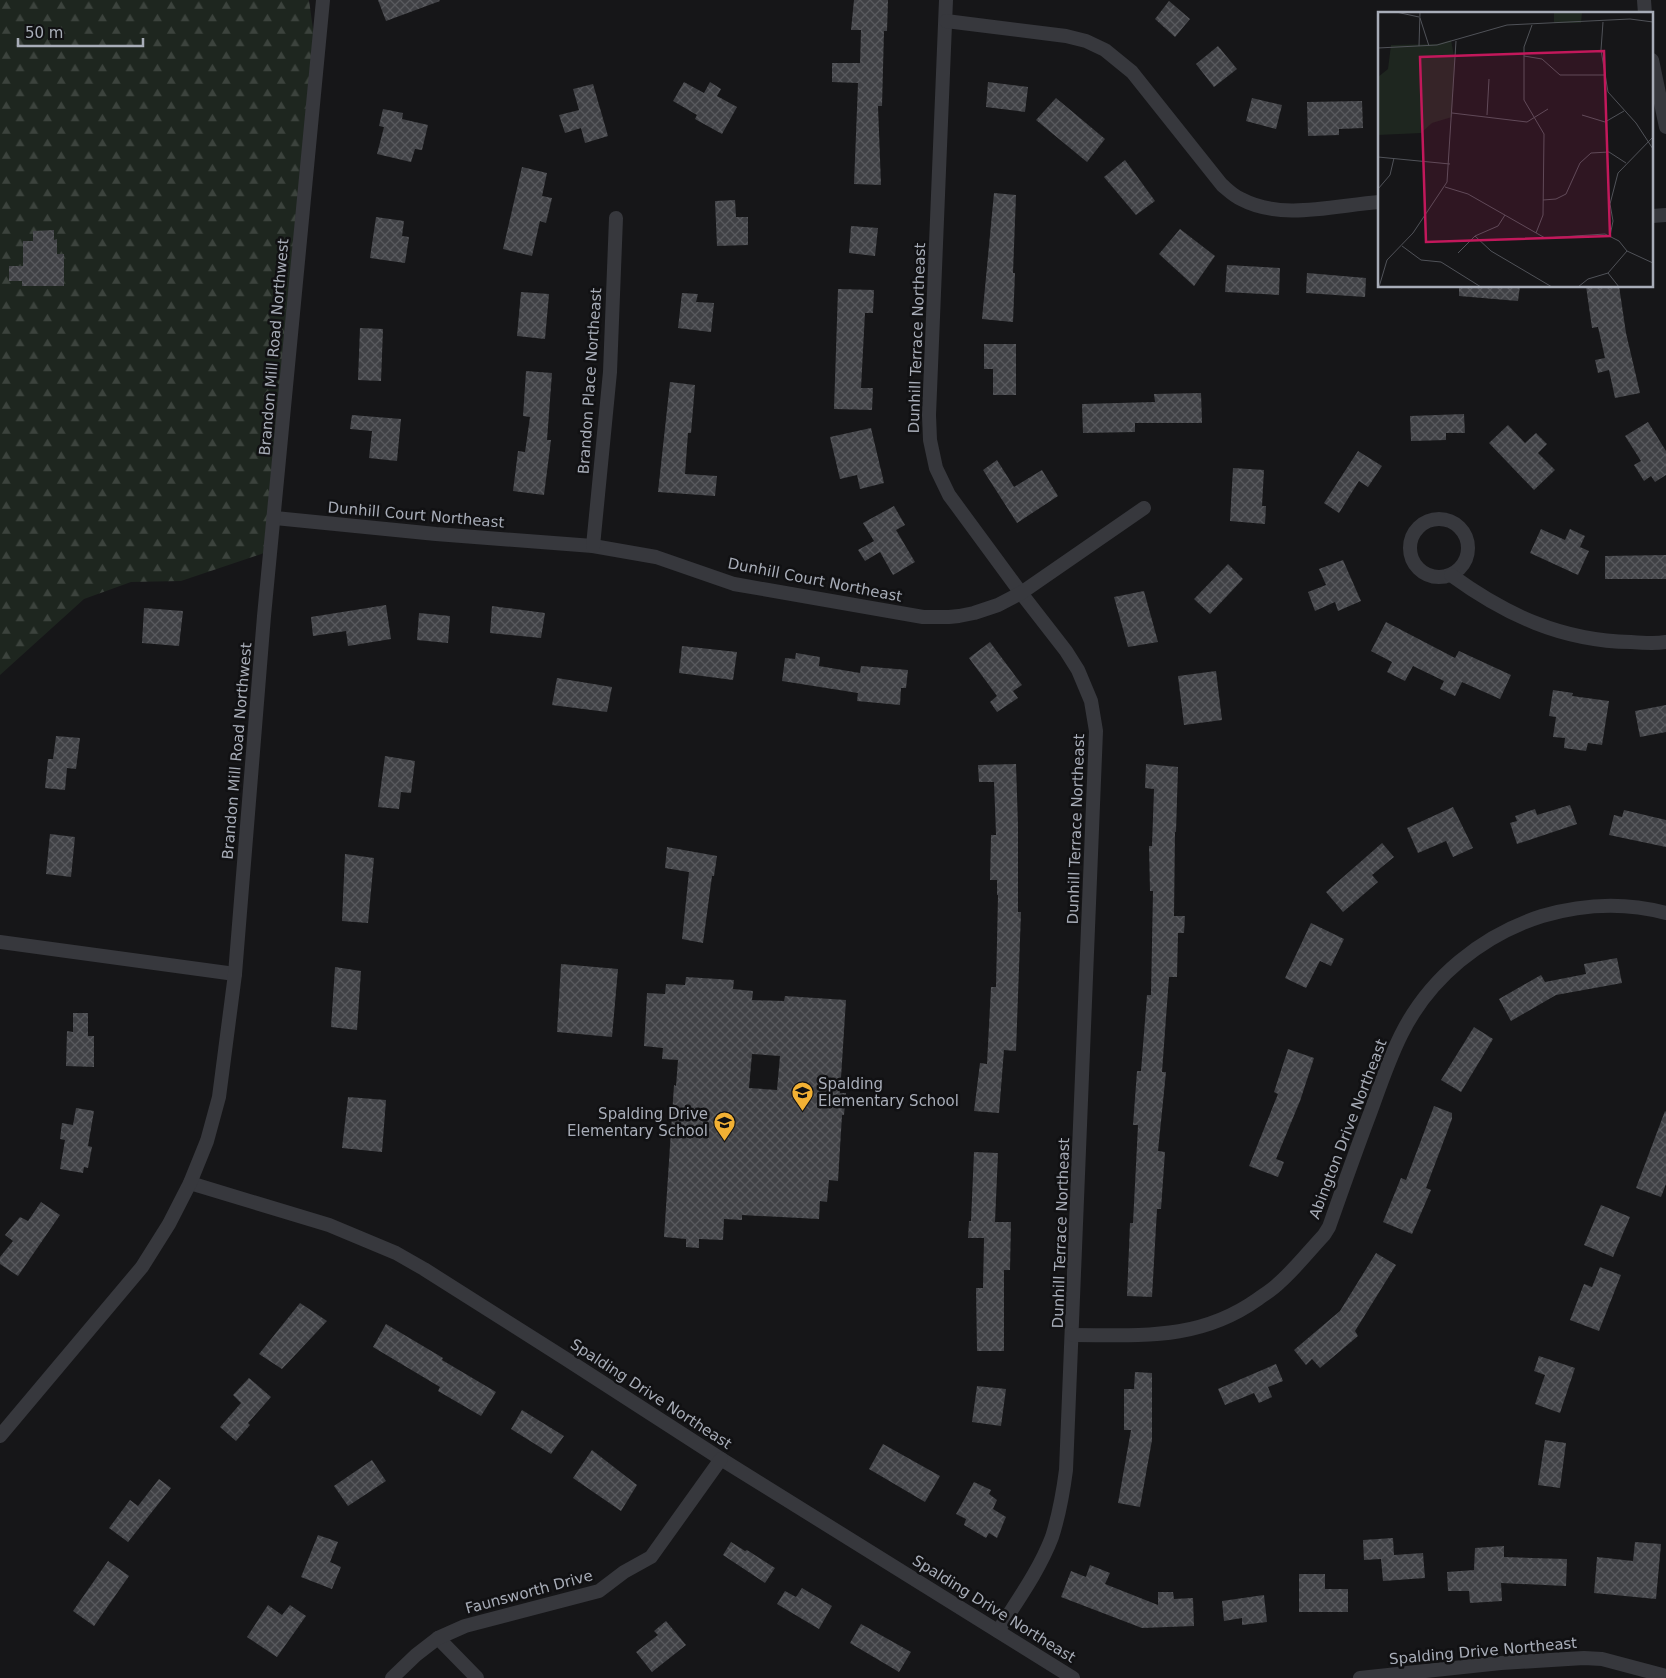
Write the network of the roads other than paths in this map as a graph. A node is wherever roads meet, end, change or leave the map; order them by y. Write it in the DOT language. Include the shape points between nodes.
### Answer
graph roads {
  1 [pos="323,0"];
  2 [pos="946,0"];
  3 [pos="946,21"];
  4 [pos="1654,70"];
  5 [pos="1666,127"];
  6 [pos="1378,202"];
  7 [pos="616,218"];
  8 [pos="1144,508"];
  9 [pos="275,518"];
  10 [pos="593,546"];
  11 [pos="1451,575"];
  12 [pos="1021,593"];
  13 [pos="1666,642"];
  14 [pos="1666,913"];
  15 [pos="0,942"];
  16 [pos="235,974"];
  17 [pos="190,1183"];
  18 [pos="1073,1335"];
  19 [pos="0,1436"];
  20 [pos="721,1459"];
  21 [pos="998,1631"];
  22 [pos="438,1638"];
  23 [pos="1666,1676"];
  24 [pos="392,1678"];
  25 [pos="477,1678"];
  26 [pos="1073,1678"];
  27 [pos="1360,1678"];
  1 -- 9 [label="street, Brandon Mill Road Northwest"];
  2 -- 3 [label="street, Dunhill Terrace Northeast"];
  3 -- 6 [label="street" via="1066,36 1105,50 1132,72 1222,185 1240,199 1261,208 1282,212"];
  3 -- 12 [label="street, Dunhill Terrace Northeast" via="930,440 936,468 949,494"];
  4 -- 5 [label="street"];
  7 -- 10 [label="street, Brandon Place Northeast" via="610,372"];
  8 -- 12 [label="street, Dunhill Court Northeast"];
  9 -- 10 [label="street, Dunhill Court Northeast"];
  9 -- 16 [label="street, Brandon Mill Road Northwest"];
  10 -- 12 [label="street, Dunhill Court Northeast" via="656,557 734,584 923,617 974,613"];
  11 -- 11 [label="street" via="1466,562 1469,542 1459,525 1441,518 1431,519 1415,530 1411,557 1415,565 1431,576"];
  11 -- 13 [label="street" via="1528,621 1554,631 1608,642"];
  12 -- 18 [label="street, Dunhill Terrace Northeast" via="1078,670 1091,701 1096,731"];
  14 -- 18 [label="street, Abington Drive Northeast" via="1648,908 1604,905 1564,910 1522,922 1463,957 1417,1007 1401,1033 1329,1227 1279,1284 1240,1311 1193,1330 1156,1335"];
  15 -- 16 [label="street"];
  16 -- 17 [label="street, Brandon Mill Road Northwest" via="219,1097 207,1141"];
  17 -- 19 [label="street, Brandon Mill Road Northwest" via="142,1267"];
  17 -- 20 [label="street, Spalding Drive Northeast" via="329,1224 396,1253"];
  18 -- 21 [label="street, Dunhill Terrace Northeast" via="1066,1470 1060,1512 1040,1564"];
  20 -- 21 [label="street, Spalding Drive Northeast"];
  20 -- 22 [label="street, Faunsworth Drive" via="651,1557 599,1591 465,1626"];
  21 -- 26 [label="street, Spalding Drive Northeast"];
  22 -- 24 [label="street, Faunsworth Drive"];
  22 -- 25 [label="street"];
  23 -- 27 [label="street, Spalding Drive Northeast" via="1602,1659 1584,1658"];
}
